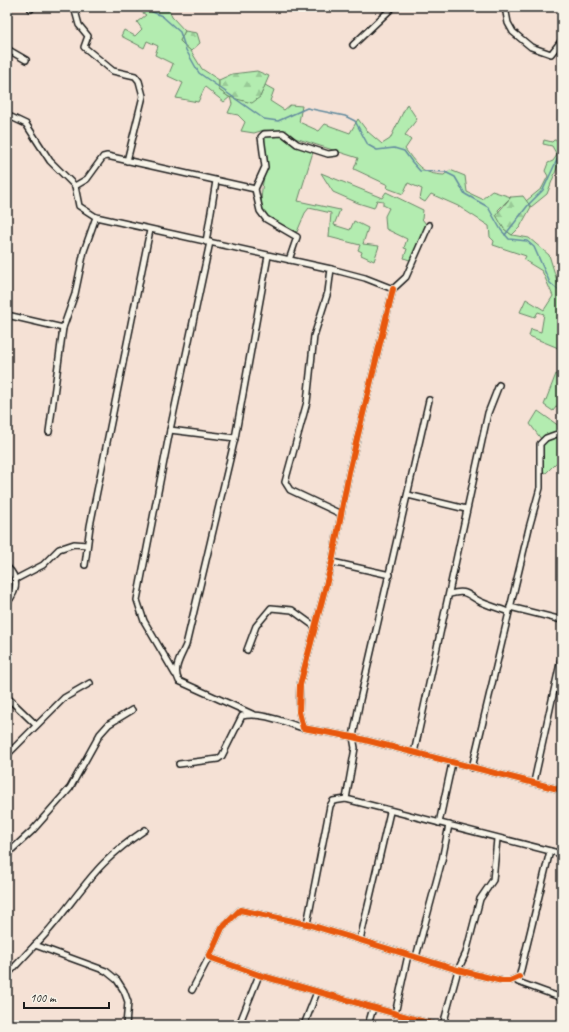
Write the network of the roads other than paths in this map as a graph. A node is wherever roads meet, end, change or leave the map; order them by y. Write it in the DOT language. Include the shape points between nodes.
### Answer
graph roads {
  1 [pos="74,7"];
  2 [pos="393,7"];
  3 [pos="505,7"];
  4 [pos="562,40"];
  5 [pos="353,45"];
  6 [pos="7,48"];
  7 [pos="26,60"];
  8 [pos="7,115"];
  9 [pos="336,153"];
  10 [pos="127,161"];
  11 [pos="216,181"];
  12 [pos="75,186"];
  13 [pos="255,189"];
  14 [pos="96,217"];
  15 [pos="428,225"];
  16 [pos="150,230"];
  17 [pos="208,242"];
  18 [pos="268,256"];
  19 [pos="290,260"];
  20 [pos="331,269"];
  21 [pos="393,289"];
  22 [pos="7,315"];
  23 [pos="63,328"];
  24 [pos="498,385"];
  25 [pos="429,400"];
  26 [pos="170,430"];
  27 [pos="49,432"];
  28 [pos="557,434"];
  29 [pos="235,438"];
  30 [pos="408,495"];
  31 [pos="466,509"];
  32 [pos="341,514"];
  33 [pos="87,545"];
  34 [pos="332,562"];
  35 [pos="85,565"];
  36 [pos="7,567"];
  37 [pos="390,575"];
  38 [pos="16,579"];
  39 [pos="450,594"];
  40 [pos="7,603"];
  41 [pos="509,609"];
  42 [pos="562,620"];
  43 [pos="314,626"];
  44 [pos="247,650"];
  45 [pos="562,654"];
  46 [pos="176,675"];
  47 [pos="90,683"];
  48 [pos="7,697"];
  49 [pos="132,710"];
  50 [pos="252,714"];
  51 [pos="36,724"];
  52 [pos="303,728"];
  53 [pos="353,736"];
  54 [pos="414,753"];
  55 [pos="7,755"];
  56 [pos="452,763"];
  57 [pos="179,764"];
  58 [pos="472,768"];
  59 [pos="534,782"];
  60 [pos="562,790"];
  61 [pos="346,800"];
  62 [pos="390,812"];
  63 [pos="439,823"];
  64 [pos="449,825"];
  65 [pos="145,830"];
  66 [pos="497,839"];
  67 [pos="550,851"];
  68 [pos="7,854"];
  69 [pos="562,854"];
  70 [pos="307,924"];
  71 [pos="360,940"];
  72 [pos="35,945"];
  73 [pos="408,955"];
  74 [pos="209,957"];
  75 [pos="416,957"];
  76 [pos="458,970"];
  77 [pos="7,975"];
  78 [pos="259,975"];
  79 [pos="519,977"];
  80 [pos="192,990"];
  81 [pos="316,992"];
  82 [pos="562,998"];
  83 [pos="373,1008"];
  84 [pos="395,1014"];
  85 [pos="126,1025"];
  86 [pos="239,1025"];
  87 [pos="304,1025"];
  88 [pos="368,1025"];
  89 [pos="433,1025"];
  90 [pos="443,1025"];
  1 -- 10 [label="street" via="79,25 88,36 84,47 113,71 135,76 139,81 143,96"];
  2 -- 5 [label="street"];
  3 -- 4 [label="street" via="510,27 531,47 551,54"];
  6 -- 7 [label="street"];
  8 -- 12 [label="street" via="26,124 50,161"];
  9 -- 13 [label="street" via="328,154 297,144 283,134 264,134 261,138 265,166"];
  10 -- 11 [label="street"];
  10 -- 12 [label="street" via="105,156 87,179"];
  11 -- 13 [label="street"];
  11 -- 17 [label="street"];
  12 -- 14 [label="street" via="79,206"];
  13 -- 19 [label="street" via="264,218 297,237"];
  14 -- 16 [label="street"];
  14 -- 23 [label="street"];
  15 -- 21 [label="street" via="406,277"];
  16 -- 17 [label="street"];
  16 -- 33 [label="street"];
  17 -- 18 [label="street"];
  17 -- 26 [label="street"];
  18 -- 19 [label="street"];
  18 -- 29 [label="street"];
  19 -- 20 [label="street"];
  20 -- 21 [label="street"];
  20 -- 32 [label="street" via="328,292 314,336 307,402 285,482 290,490"];
  21 -- 32 [label="street"];
  22 -- 23 [label="street"];
  23 -- 27 [label="street"];
  24 -- 31 [label="street" via="488,413"];
  25 -- 30 [label="street"];
  26 -- 29 [label="street"];
  26 -- 46 [label="street" via="137,600 144,621"];
  28 -- 41 [label="street" via="546,438 540,444 539,493"];
  29 -- 46 [label="street" via="186,645 176,667"];
  30 -- 31 [label="street"];
  30 -- 37 [label="street"];
  31 -- 39 [label="street"];
  32 -- 34 [label="street"];
  33 -- 35 [label="street"];
  33 -- 38 [label="street" via="74,544 59,549 43,565"];
  34 -- 37 [label="street"];
  34 -- 43 [label="street"];
  36 -- 38 [label="street"];
  37 -- 53 [label="street"];
  38 -- 40 [label="street" via="15,591"];
  39 -- 41 [label="street" via="468,593 483,602"];
  39 -- 54 [label="street"];
  41 -- 42 [label="street"];
  41 -- 58 [label="street"];
  43 -- 44 [label="street" via="292,610 271,608 256,626"];
  43 -- 52 [label="street" via="300,685 299,712"];
  45 -- 59 [label="street"];
  46 -- 50 [label="street" via="179,681"];
  47 -- 51 [label="street" via="64,698"];
  48 -- 51 [label="street"];
  49 -- 68 [label="street" via="109,724 100,734 70,788 32,831"];
  50 -- 52 [label="street"];
  50 -- 57 [label="street" via="242,716 226,751 218,759"];
  51 -- 55 [label="street"];
  52 -- 53 [label="street"];
  53 -- 54 [label="street"];
  53 -- 61 [label="street" via="354,748"];
  54 -- 56 [label="street"];
  56 -- 58 [label="street"];
  56 -- 63 [label="street"];
  58 -- 59 [label="street"];
  59 -- 60 [label="street"];
  61 -- 62 [label="street"];
  61 -- 70 [label="street" via="333,801 330,806"];
  62 -- 63 [label="street"];
  62 -- 71 [label="street"];
  63 -- 64 [label="street"];
  64 -- 66 [label="street"];
  64 -- 75 [label="street"];
  65 -- 72 [label="street" via="123,845 103,864 49,932"];
  66 -- 67 [label="street"];
  66 -- 76 [label="street" via="493,880 480,899 466,953"];
  67 -- 69 [label="street"];
  67 -- 79 [label="street"];
  70 -- 71 [label="street"];
  70 -- 74 [label="street" via="240,910 222,928"];
  71 -- 73 [label="street"];
  72 -- 77 [label="street"];
  72 -- 85 [label="street" via="106,971 117,980 128,1002"];
  73 -- 75 [label="street"];
  73 -- 84 [label="street"];
  74 -- 78 [label="street"];
  74 -- 80 [label="street"];
  75 -- 76 [label="street"];
  76 -- 79 [label="street" via="502,981"];
  76 -- 90 [label="street"];
  78 -- 81 [label="street"];
  78 -- 86 [label="street"];
  79 -- 82 [label="street" via="518,982"];
  81 -- 83 [label="street"];
  81 -- 87 [label="street"];
  83 -- 84 [label="street"];
  83 -- 88 [label="street"];
  84 -- 89 [label="street"];
}
